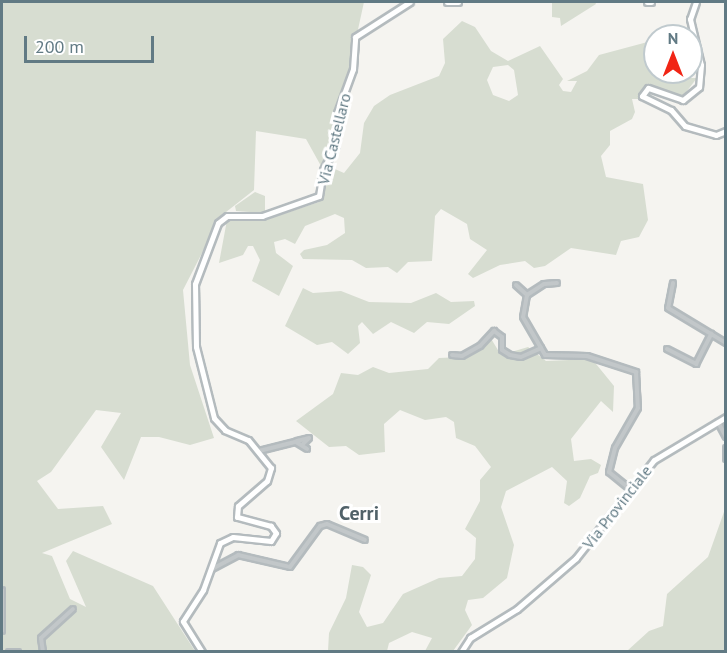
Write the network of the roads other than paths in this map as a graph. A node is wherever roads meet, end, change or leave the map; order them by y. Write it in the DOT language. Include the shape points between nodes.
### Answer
graph roads {
  1 [pos="410,2"];
  2 [pos="447,2"];
  3 [pos="459,2"];
  4 [pos="696,2"];
  5 [pos="400,4"];
  6 [pos="726,131"];
  7 [pos="557,283"];
  8 [pos="673,283"];
  9 [pos="516,285"];
  10 [pos="527,295"];
  11 [pos="711,334"];
  12 [pos="725,342"];
  13 [pos="541,348"];
  14 [pos="667,349"];
  15 [pos="452,355"];
  16 [pos="726,417"];
  17 [pos="718,422"];
  18 [pos="726,436"];
  19 [pos="296,442"];
  20 [pos="303,444"];
  21 [pos="726,448"];
  22 [pos="307,449"];
  23 [pos="259,451"];
  24 [pos="726,459"];
  25 [pos="629,488"];
  26 [pos="365,540"];
  27 [pos="210,571"];
  28 [pos="2,590"];
  29 [pos="73,609"];
  30 [pos="2,631"];
  31 [pos="2,650"];
  32 [pos="7,651"];
  33 [pos="18,651"];
  34 [pos="43,651"];
  35 [pos="202,651"];
  36 [pos="461,651"];
  1 -- 5 [label="street, Via Castellaro"];
  2 -- 3 [label="street"];
  4 -- 6 [label="street" via="690,19 701,65 699,87 683,100 648,88 642,96 670,110 686,126 716,135"];
  5 -- 23 [label="street, Via Castellaro" via="355,37 353,69 337,113 336,145 323,170 319,196 262,216 227,216 218,224 192,295 196,347 214,418"];
  7 -- 10 [label="street" via="544,284"];
  8 -- 11 [label="street" via="668,308"];
  9 -- 10 [label="street"];
  10 -- 13 [label="street" via="523,317"];
  11 -- 12 [label="street"];
  11 -- 14 [label="street" via="696,364"];
  13 -- 15 [label="street" via="521,357 510,355 502,350 502,337 494,331 480,346 462,356"];
  13 -- 25 [label="street" via="549,357 588,356 636,372 638,408 615,448 609,472"];
  16 -- 17 [label="street, Via Provinciale"];
  17 -- 18 [label="street"];
  17 -- 25 [label="street, Via Provinciale" via="664,451"];
  19 -- 20 [label="street"];
  19 -- 20 [label="street" via="309,438"];
  19 -- 23 [label="street"];
  20 -- 22 [label="street"];
  21 -- 24 [label="street"];
  23 -- 27 [label="street" via="271,466 270,476 236,513 244,522 271,526 275,537 271,541 226,538"];
  25 -- 36 [label="street, Via Provinciale" via="576,558 517,609 470,638"];
  26 -- 27 [label="street" via="327,524 320,526 290,567 238,555"];
  27 -- 35 [label="street" via="183,621"];
  28 -- 30 [label="street"];
  29 -- 34 [label="street" via="41,639"];
  31 -- 32 [label="street"];
  32 -- 33 [label="street"];
}
